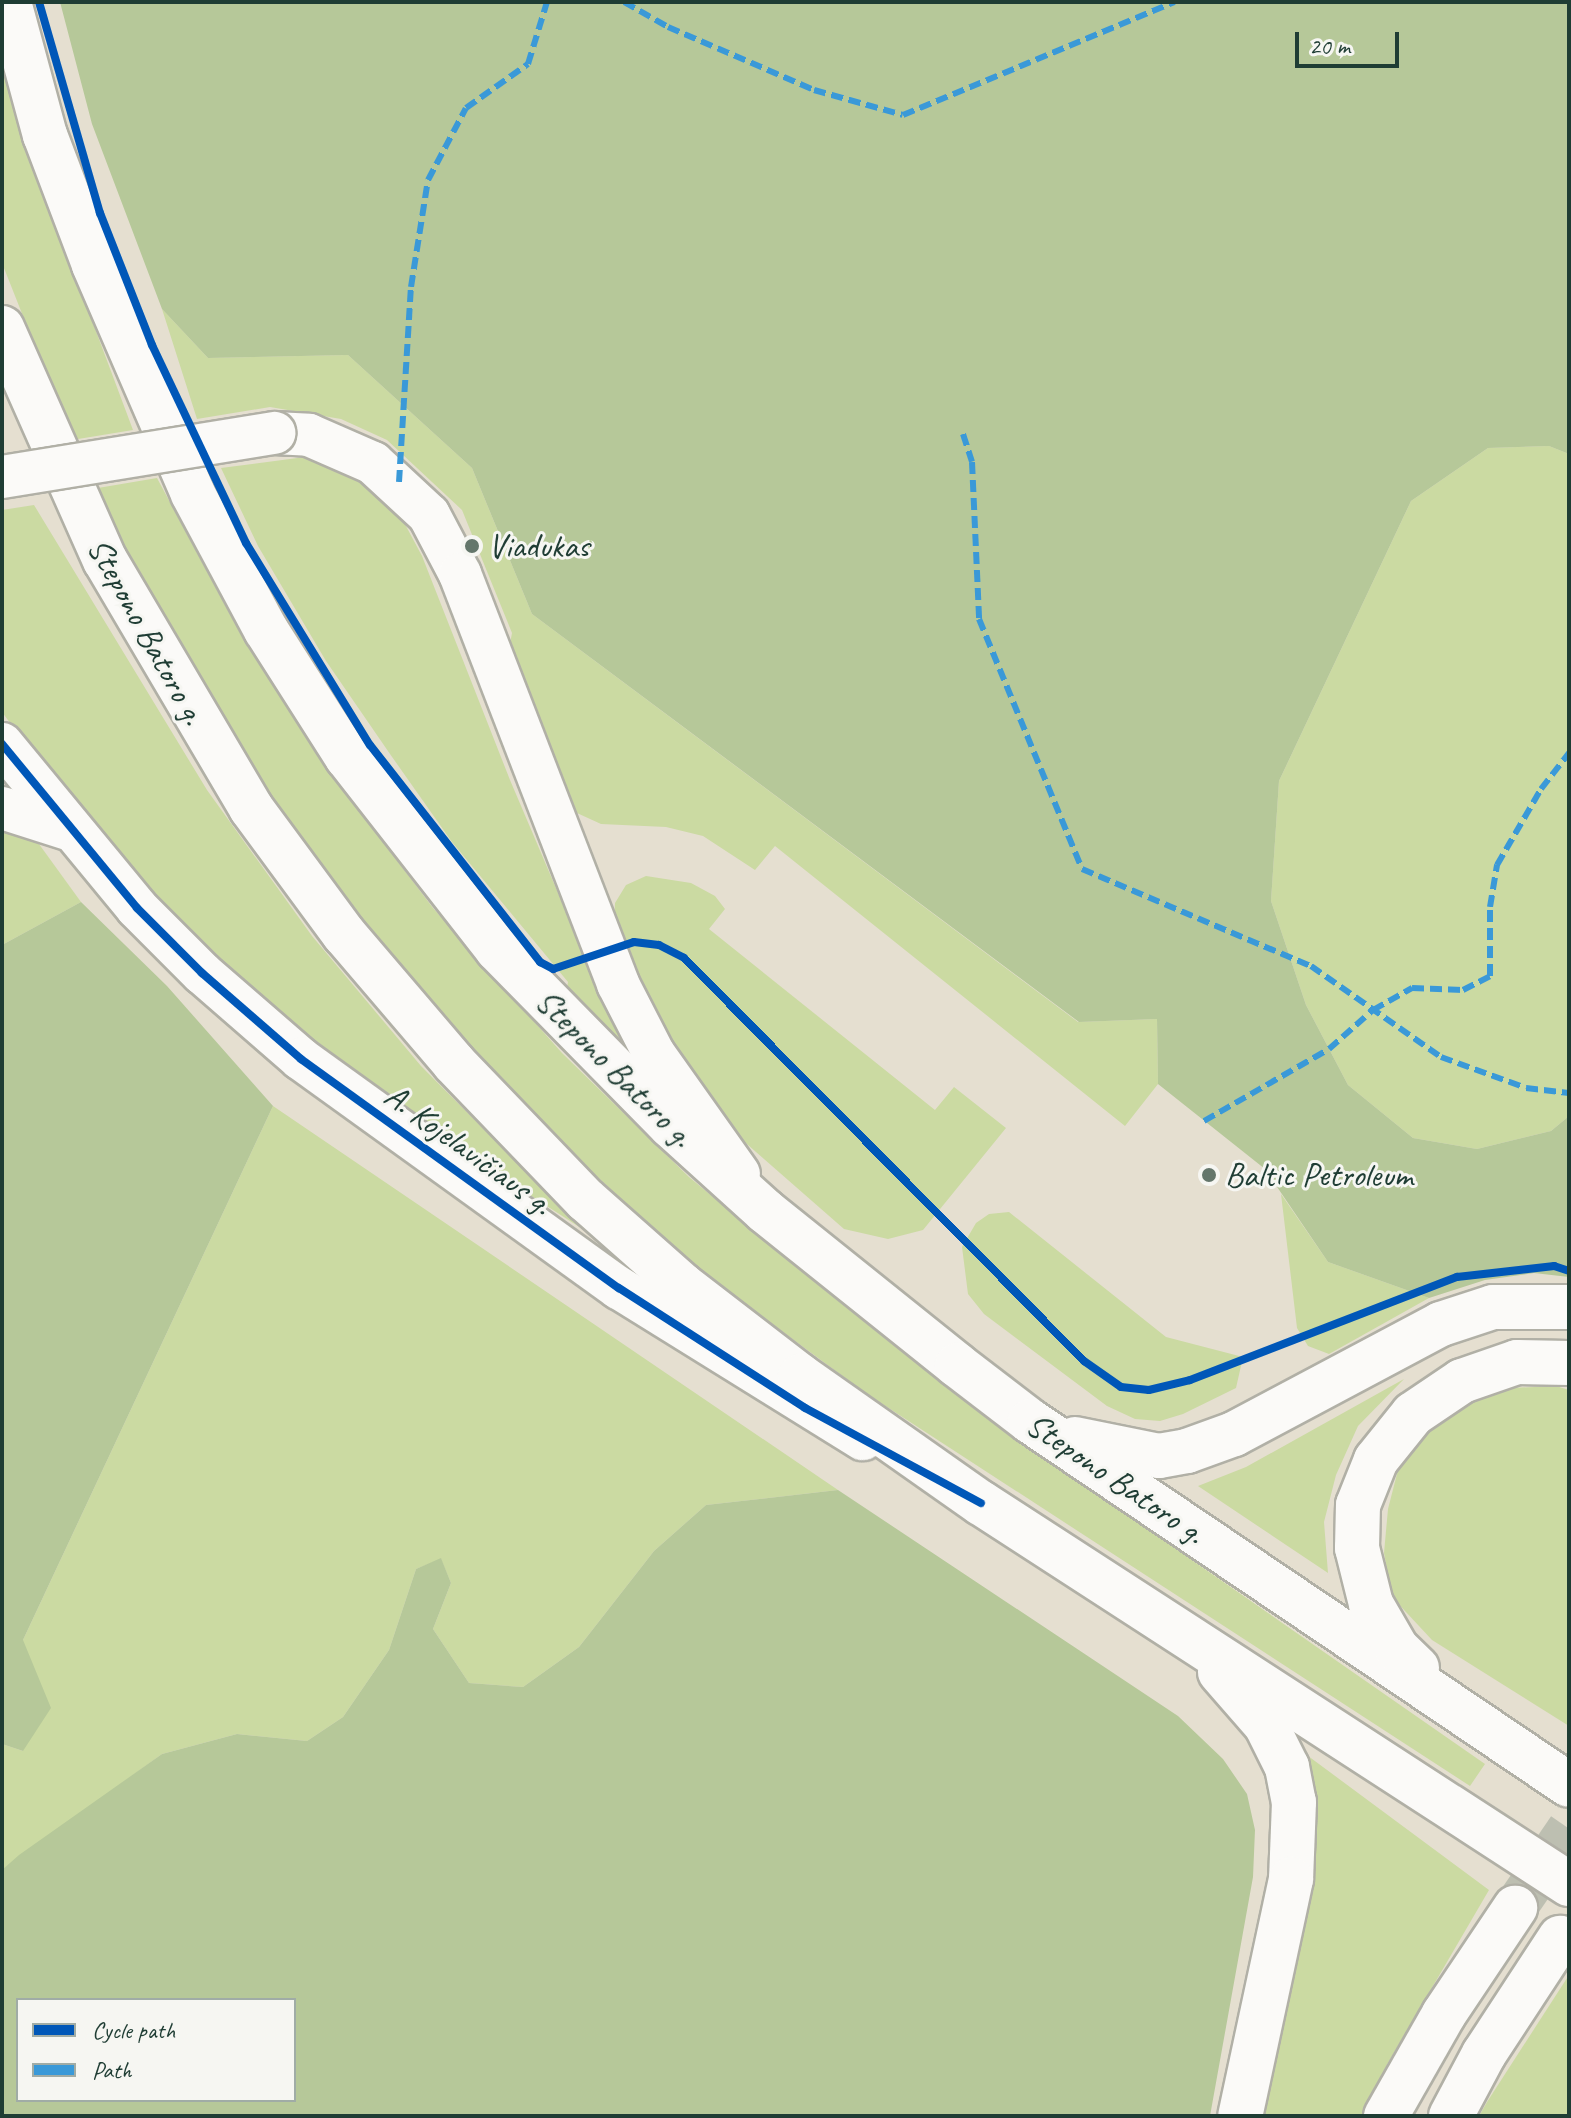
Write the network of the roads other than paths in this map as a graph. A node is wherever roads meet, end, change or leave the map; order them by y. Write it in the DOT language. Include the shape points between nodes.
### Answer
graph roads {
  1 [pos="9,2"];
  2 [pos="2,328"];
  3 [pos="2,477"];
  4 [pos="2,744"];
  5 [pos="2,808"];
  6 [pos="68,829"];
  7 [pos="765,1211"];
  8 [pos="1569,1307"];
  9 [pos="1569,1363"];
  10 [pos="1030,1421"];
  11 [pos="981,1503"];
  12 [pos="1188,1633"];
  13 [pos="1458,1709"];
  14 [pos="1569,1785"];
  15 [pos="1569,1884"];
  16 [pos="1515,1908"];
  17 [pos="1560,1938"];
  18 [pos="1240,2116"];
  19 [pos="1386,2116"];
  20 [pos="1451,2116"];
  1 -- 7 [label="main road, Stepono Batoro g." via="45,135 140,379 193,494 266,630 347,757 497,949 585,1043"];
  2 -- 11 [label="main road, Stepono Batoro g." via="105,560 185,705 251,808 344,934 454,1063 597,1209 800,1376"];
  3 -- 7 [label="street, bridge" via="274,433 309,435 361,456 399,482 429,515 460,574 618,984 654,1054"];
  4 -- 6 [label="street, A. Kojelavičiaus g."];
  5 -- 6 [label="street"];
  6 -- 11 [label="street, A. Kojelavičiaus g." via="202,973 301,1059 407,1138 619,1288 805,1408"];
  7 -- 10 [label="main road, Stepono Batoro g."];
  8 -- 10 [label="main road" via="1493,1307 1441,1324 1234,1434 1187,1451 1159,1456 1120,1451"];
  9 -- 13 [label="main road" via="1517,1362 1462,1381 1413,1414 1376,1460 1358,1505 1357,1548 1371,1604 1397,1649"];
  10 -- 13 [label="main road, Stepono Batoro g."];
  11 -- 12 [label="main road, Stepono Batoro g."];
  12 -- 15 [label="main road, Stepono Batoro g."];
  12 -- 18 [label="main road" via="1266,1725 1287,1767 1294,1802 1291,1879"];
  13 -- 14 [label="main road, Stepono Batoro g."];
  16 -- 19 [label="main road" via="1444,2014"];
  17 -- 20 [label="main road" via="1484,2054"];
}
